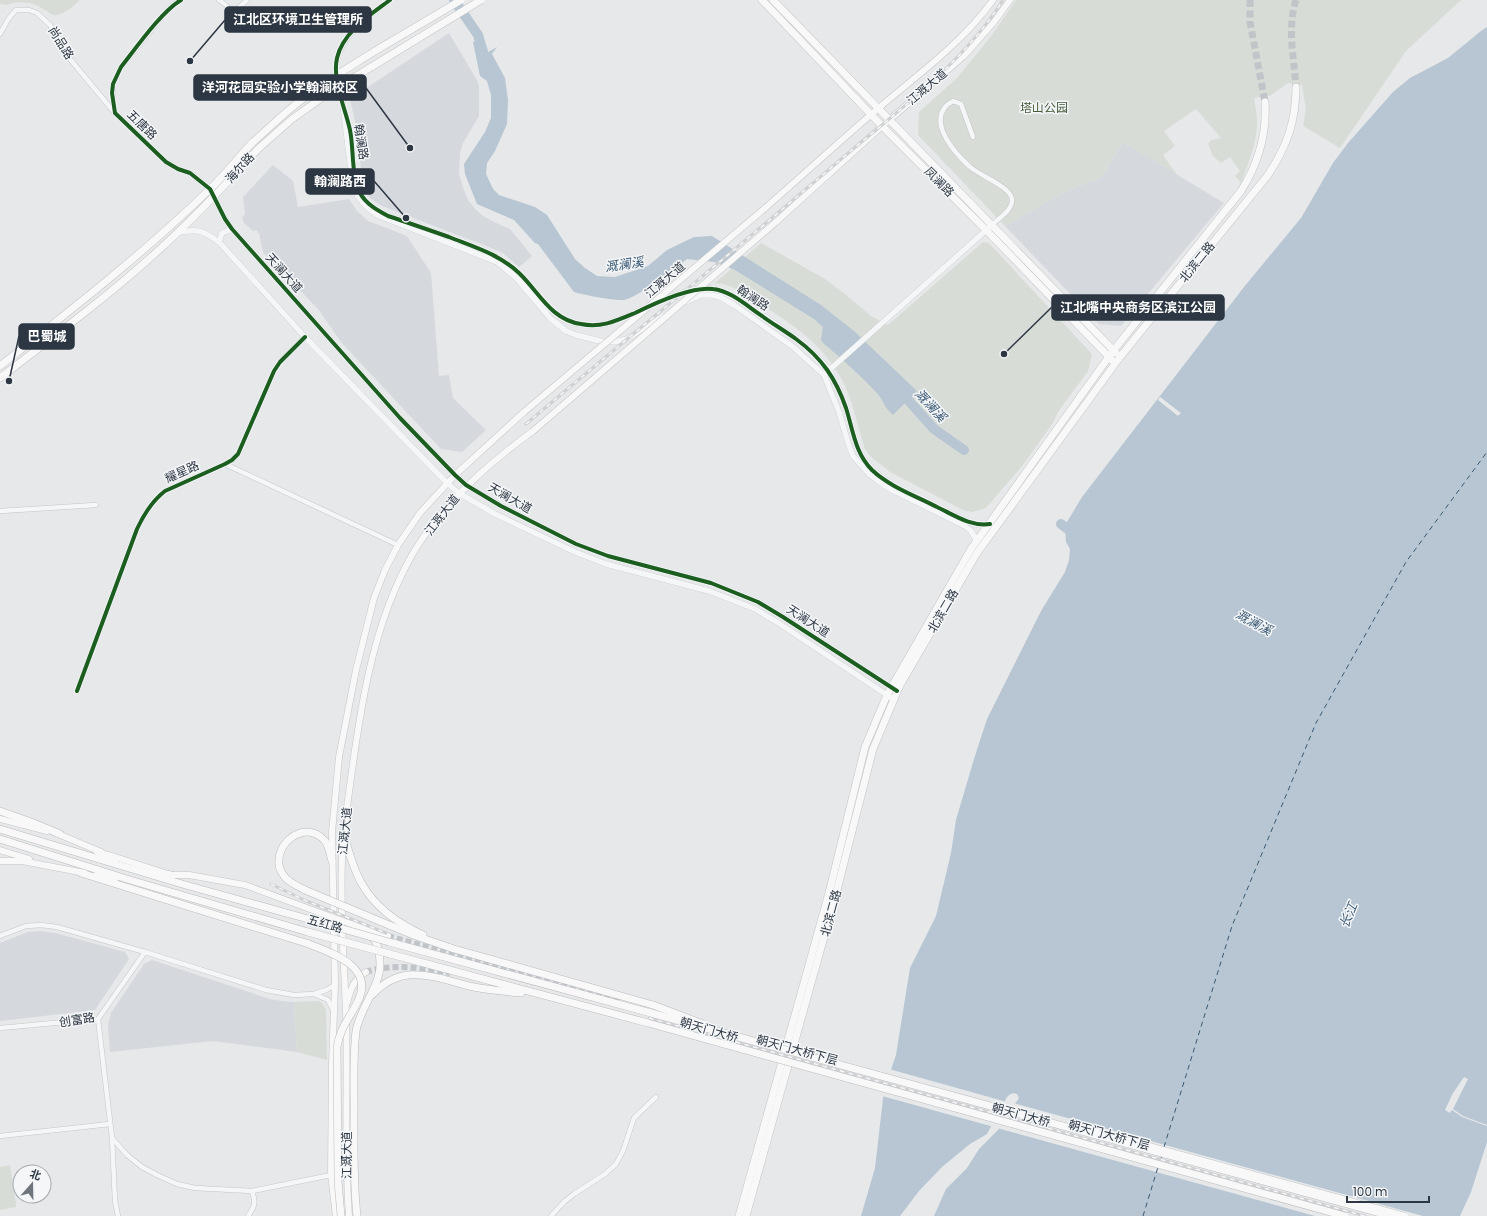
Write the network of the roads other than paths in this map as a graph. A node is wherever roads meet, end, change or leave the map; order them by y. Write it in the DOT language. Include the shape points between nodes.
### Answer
graph roads {
  1 [pos="181,0"];
  2 [pos="219,0"];
  3 [pos="247,0"];
  4 [pos="390,0"];
  5 [pos="461,0"];
  6 [pos="481,0"];
  7 [pos="762,0"];
  8 [pos="773,0"];
  9 [pos="993,0"];
  10 [pos="1010,0"];
  11 [pos="233,12"];
  12 [pos="238,27"];
  13 [pos="0,34"];
  14 [pos="1296,87"];
  15 [pos="342,98"];
  16 [pos="1265,102"];
  17 [pos="878,108"];
  18 [pos="115,113"];
  19 [pos="872,114"];
  20 [pos="889,120"];
  21 [pos="882,126"];
  22 [pos="973,137"];
  23 [pos="210,189"];
  24 [pos="213,198"];
  25 [pos="989,227"];
  26 [pos="232,229"];
  27 [pos="179,232"];
  28 [pos="219,242"];
  29 [pos="305,337"];
  30 [pos="1111,354"];
  31 [pos="1120,357"];
  32 [pos="1115,364"];
  33 [pos="0,366"];
  34 [pos="826,373"];
  35 [pos="0,378"];
  36 [pos="225,464"];
  37 [pos="455,475"];
  38 [pos="447,483"];
  39 [pos="466,485"];
  40 [pos="459,493"];
  41 [pos="96,505"];
  42 [pos="0,511"];
  43 [pos="990,524"];
  44 [pos="977,541"];
  45 [pos="398,545"];
  46 [pos="890,688"];
  47 [pos="77,691"];
  48 [pos="897,691"];
  49 [pos="886,695"];
  50 [pos="893,699"];
  51 [pos="0,811"];
  52 [pos="0,819"];
  53 [pos="0,829"];
  54 [pos="60,834"];
  55 [pos="344,835"];
  56 [pos="0,839"];
  57 [pos="0,850"];
  58 [pos="97,851"];
  59 [pos="0,861"];
  60 [pos="332,861"];
  61 [pos="50,865"];
  62 [pos="128,867"];
  63 [pos="81,873"];
  64 [pos="171,875"];
  65 [pos="130,880"];
  66 [pos="169,900"];
  67 [pos="364,928"];
  68 [pos="0,936"];
  69 [pos="389,939"];
  70 [pos="454,949"];
  71 [pos="145,952"];
  72 [pos="366,972"];
  73 [pos="335,985"];
  74 [pos="314,994"];
  75 [pos="544,995"];
  76 [pos="365,1005"];
  77 [pos="346,1009"];
  78 [pos="652,1009"];
  79 [pos="334,1016"];
  80 [pos="98,1019"];
  81 [pos="647,1024"];
  82 [pos="0,1028"];
  83 [pos="656,1097"];
  84 [pos="110,1124"];
  85 [pos="0,1136"];
  86 [pos="112,1138"];
  87 [pos="331,1175"];
  88 [pos="252,1191"];
  89 [pos="118,1216"];
  90 [pos="248,1216"];
  91 [pos="336,1216"];
  92 [pos="341,1216"];
  93 [pos="349,1216"];
  94 [pos="357,1216"];
  95 [pos="551,1216"];
  96 [pos="739,1216"];
  97 [pos="746,1216"];
  98 [pos="1334,1216"];
  99 [pos="1345,1216"];
  100 [pos="1391,1216"];
  101 [pos="1405,1216"];
  1 -- 18 [label="street, 五唐路" via="165,13 116,75 112,93"];
  2 -- 11 [label="street"];
  3 -- 11 [label="street"];
  4 -- 15 [label="street" via="354,29 343,43 337,58 336,77"];
  5 -- 23 [label="main road, 海尔路, bridge" via="321,86 252,143"];
  6 -- 24 [label="main road, 海尔路, bridge" via="327,94 292,119 258,149"];
  7 -- 19 [label="main road, 凤澜路"];
  8 -- 17 [label="main road, 凤澜路"];
  9 -- 17 [label="main road, 江溉大道" via="953,46"];
  10 -- 20 [label="main road, 江溉大道" via="965,55"];
  11 -- 12 [label="street"];
  13 -- 18 [label="street, 尚品路" via="16,10 29,10 43,18 50,25 65,53"];
  14 -- 31 [label="main road, 北滨二路" via="1296,106 1288,137 1276,163"];
  15 -- 34 [label="street, 翰澜路" via="350,131 356,178 365,200 388,216 499,258 520,274 562,319 589,326 611,323 668,297 712,288 730,294 797,340 810,351"];
  15 -- 34 [label="street, 翰澜路" via="351,178 356,195 362,203 387,220 497,262 516,278 550,318 566,331 600,342 627,339 692,298 712,295 727,300"];
  16 -- 30 [label="main road, 北滨二路" via="1266,117 1262,143 1248,180"];
  17 -- 19 [label="main road, 江溉大道"];
  17 -- 20 [label="main road, 凤澜路"];
  18 -- 23 [label="street, 五唐路" via="166,162 190,173"];
  19 -- 21 [label="main road, 凤澜路"];
  19 -- 37 [label="main road, 江溉大道, bridge" via="524,412"];
  20 -- 21 [label="main road, 江溉大道"];
  20 -- 25 [label="main road, 凤澜路"];
  21 -- 25 [label="main road, 凤澜路"];
  21 -- 39 [label="main road, 江溉大道, bridge" via="776,222 533,431"];
  22 -- 25 [label="street" via="961,104 953,101 945,107 940,123 945,139 970,167 1011,195 1009,209"];
  23 -- 24 [label="street, 天澜大道"];
  23 -- 33 [label="main road, 海尔路" via="115,275"];
  24 -- 26 [label="street, 天澜大道"];
  24 -- 27 [label="main road, 海尔路"];
  25 -- 30 [label="main road, 凤澜路"];
  25 -- 34 [label="street"];
  26 -- 28 [label="street" via="222,233"];
  26 -- 37 [label="street, 天澜大道" via="400,418"];
  27 -- 28 [label="street, 天澜大道" via="195,229"];
  27 -- 35 [label="main road, 海尔路" via="122,282"];
  28 -- 29 [label="street, 天澜大道"];
  29 -- 36 [label="street, 耀星路" via="274,371 238,454"];
  29 -- 38 [label="street, 天澜大道"];
  30 -- 31 [label="main road, 凤澜路"];
  30 -- 32 [label="main road, 凤澜路"];
  30 -- 43 [label="main road, 北滨二路"];
  31 -- 32 [label="main road, 北滨二路"];
  32 -- 48 [label="main road, 北滨二路" via="977,553"];
  34 -- 43 [label="street, 翰澜路" via="840,394 859,452 872,470 898,487 967,522"];
  34 -- 44 [label="street, 翰澜路" via="849,446 864,469 882,484 965,526"];
  36 -- 45 [label="street"];
  36 -- 47 [label="street, 耀星路" via="165,490 147,510 137,530"];
  37 -- 38 [label="main road, 江溉大道"];
  37 -- 39 [label="street, 天澜大道"];
  38 -- 40 [label="street, 天澜大道"];
  38 -- 45 [label="main road, 江溉大道" via="420,513"];
  39 -- 40 [label="main road, 江溉大道"];
  39 -- 46 [label="street, 天澜大道" via="576,544 608,556 711,583 758,602"];
  40 -- 49 [label="street, 天澜大道" via="495,514 575,552 606,564 709,591 755,609"];
  40 -- 55 [label="main road, 江溉大道" via="433,524 413,554 389,603 369,675 357,736"];
  41 -- 42 [label="street"];
  43 -- 44 [label="main road, 北滨二路"];
  44 -- 46 [label="main road, 北滨二路"];
  45 -- 60 [label="main road, 江溉大道" via="374,598 356,670 339,757"];
  46 -- 48 [label="street, 天澜大道"];
  46 -- 49 [label="main road, 北滨二路"];
  48 -- 50 [label="main road, 北滨二路"];
  49 -- 50 [label="street, 天澜大道"];
  49 -- 96 [label="main road, 北滨二路" via="865,747 829,892"];
  50 -- 97 [label="main road, 北滨二路" via="873,749 836,894"];
  51 -- 54 [label="main road"];
  52 -- 54 [label="main road"];
  53 -- 62 [label="main road, 五红路"];
  54 -- 58 [label="main road"];
  55 -- 70 [label="main road" via="362,884 372,898 401,923"];
  55 -- 77 [label="main road, 江溉大道" via="342,870"];
  56 -- 65 [label="main road, 五红路"];
  57 -- 61 [label="main road"];
  58 -- 62 [label="main road"];
  58 -- 64 [label="main road"];
  59 -- 61 [label="main road"];
  60 -- 70 [label="main road, bridge" via="324,839 310,832 301,833 286,841 281,850 279,868 285,878 305,890"];
  60 -- 73 [label="main road, 江溉大道"];
  61 -- 63 [label="main road"];
  62 -- 64 [label="main road"];
  62 -- 69 [label="main road, 五红路, bridge" via="308,919"];
  63 -- 65 [label="main road"];
  63 -- 66 [label="main road"];
  64 -- 67 [label="main road, bridge" via="190,875 245,885"];
  65 -- 66 [label="main road"];
  65 -- 75 [label="main road, 五红路, bridge" via="308,932"];
  66 -- 92 [label="main road, bridge" via="309,944 341,957 358,974 362,987 358,1002 340,1034 337,1047 338,1181"];
  67 -- 69 [label="main road"];
  67 -- 76 [label="main road" via="377,941 380,967"];
  68 -- 71 [label="street" via="26,926 57,926"];
  69 -- 78 [label="main road, 五红路"];
  70 -- 78 [label="main road"];
  71 -- 74 [label="street" via="280,994"];
  71 -- 80 [label="street, 创富路"];
  72 -- 77 [label="main road" via="358,976 354,983"];
  73 -- 74 [label="street"];
  73 -- 79 [label="main road, 江溉大道"];
  74 -- 79 [label="street" via="328,1000"];
  75 -- 76 [label="main road" via="493,990 437,976 413,974 398,976 382,985"];
  75 -- 81 [label="main road, 五红路"];
  76 -- 94 [label="main road" via="357,1028 354,1056 354,1180"];
  77 -- 93 [label="main road, 江溉大道" via="346,1181"];
  78 -- 100 [label="main road, 朝天门大桥, bridge" via="742,1039"];
  78 -- 101 [label="main road, 朝天门大桥下层, bridge"];
  79 -- 87 [label="main road, 江溉大道"];
  80 -- 82 [label="street, 创富路"];
  80 -- 84 [label="street"];
  81 -- 98 [label="main road, 朝天门大桥下层, bridge"];
  81 -- 99 [label="main road, 朝天门大桥, bridge"];
  83 -- 95 [label="street" via="634,1118 616,1164 569,1198"];
  84 -- 85 [label="street"];
  84 -- 86 [label="street"];
  86 -- 88 [label="street" via="142,1167 177,1184 195,1188"];
  86 -- 89 [label="street"];
  87 -- 88 [label="street"];
  87 -- 91 [label="main road, 江溉大道"];
  88 -- 90 [label="street" via="256,1201"];
}
